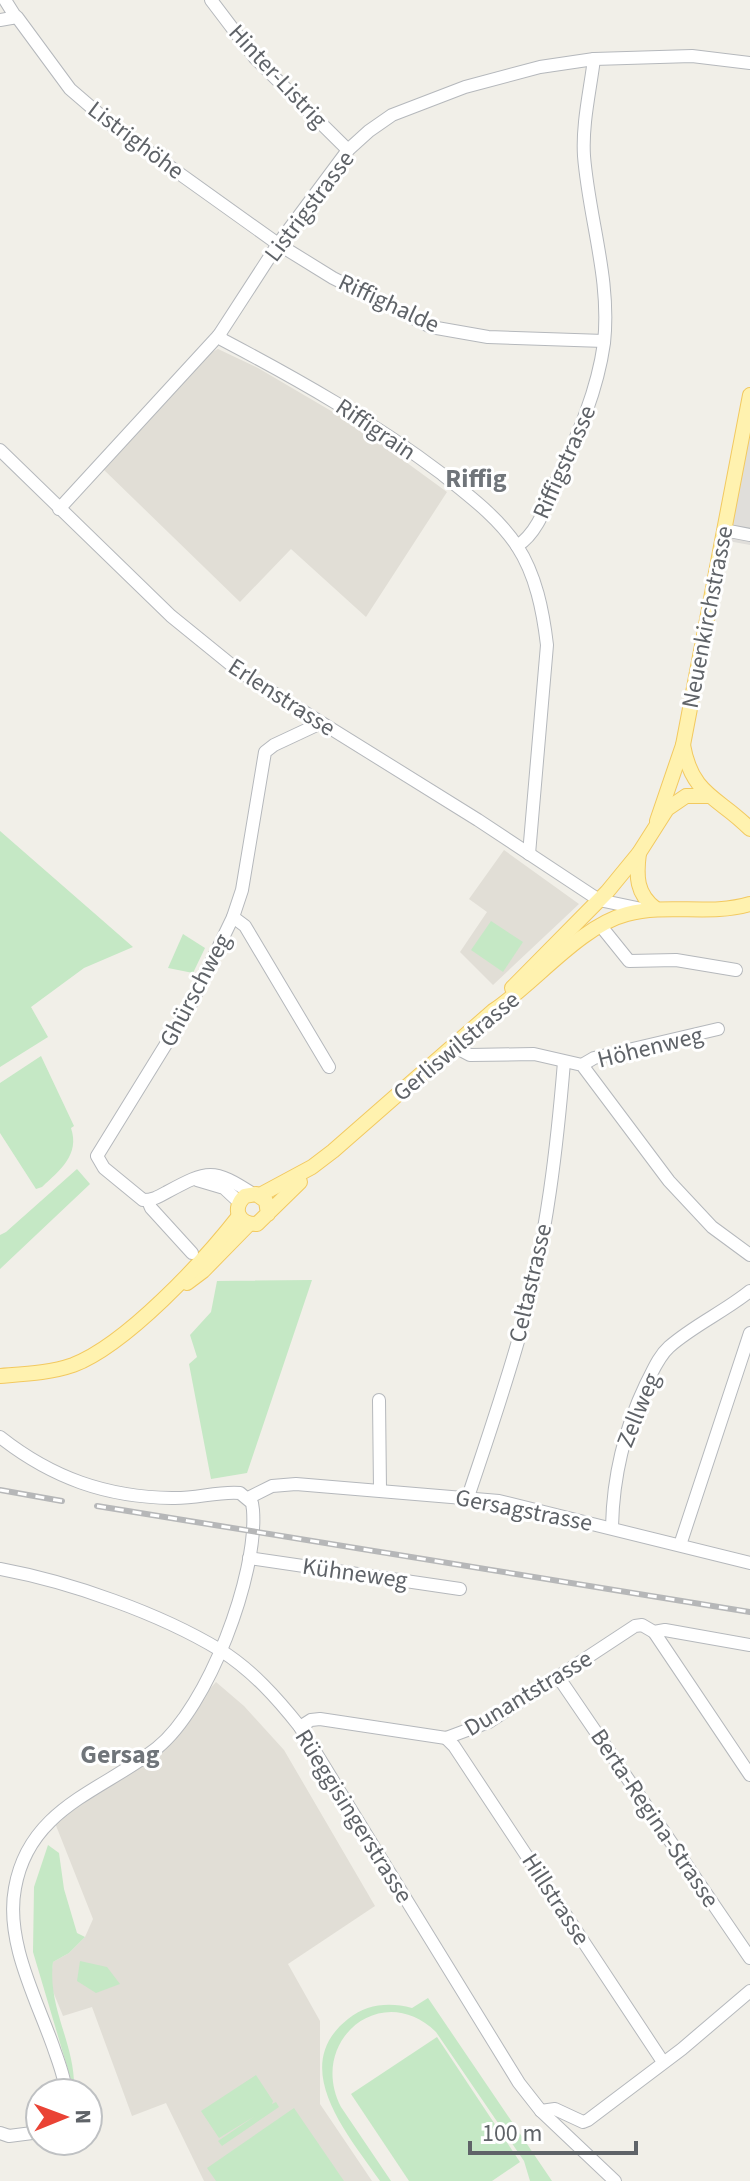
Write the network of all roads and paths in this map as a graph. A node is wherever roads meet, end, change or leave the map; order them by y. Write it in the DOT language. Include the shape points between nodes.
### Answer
graph roads {
  1 [pos="5,0"];
  2 [pos="211,0"];
  3 [pos="15,16"];
  4 [pos="0,20"];
  5 [pos="594,59"];
  6 [pos="750,63"];
  7 [pos="348,150"];
  8 [pos="278,244"];
  9 [pos="219,335"];
  10 [pos="604,341"];
  11 [pos="750,395"];
  12 [pos="0,450"];
  13 [pos="59,509"];
  14 [pos="724,530"];
  15 [pos="750,535"];
  16 [pos="517,546"];
  17 [pos="321,723"];
  18 [pos="683,745"];
  19 [pos="709,796"];
  20 [pos="657,821"];
  21 [pos="750,829"];
  22 [pos="639,853"];
  23 [pos="529,854"];
  24 [pos="599,900"];
  25 [pos="750,904"];
  26 [pos="651,909"];
  27 [pos="730,909"];
  28 [pos="750,912"];
  29 [pos="233,917"];
  30 [pos="600,925"];
  31 [pos="736,970"];
  32 [pos="493,1011"];
  33 [pos="718,1029"];
  34 [pos="453,1046"];
  35 [pos="564,1062"];
  36 [pos="582,1065"];
  37 [pos="329,1067"];
  38 [pos="312,1167"];
  39 [pos="193,1179"];
  40 [pos="256,1194"];
  41 [pos="148,1201"];
  42 [pos="242,1214"];
  43 [pos="268,1214"];
  44 [pos="192,1253"];
  45 [pos="750,1255"];
  46 [pos="750,1291"];
  47 [pos="750,1333"];
  48 [pos="747,1354"];
  49 [pos="0,1376"];
  50 [pos="379,1400"];
  51 [pos="0,1437"];
  52 [pos="380,1490"];
  53 [pos="468,1497"];
  54 [pos="248,1498"];
  55 [pos="612,1527"];
  56 [pos="680,1545"];
  57 [pos="249,1558"];
  58 [pos="750,1563"];
  59 [pos="0,1569"];
  60 [pos="460,1589"];
  61 [pos="654,1632"];
  62 [pos="750,1645"];
  63 [pos="220,1650"];
  64 [pos="559,1678"];
  65 [pos="300,1727"];
  66 [pos="446,1738"];
  67 [pos="750,1775"];
  68 [pos="750,1958"];
  69 [pos="750,1991"];
  70 [pos="663,2062"];
  71 [pos="62,2077"];
  72 [pos="541,2111"];
  73 [pos="0,2133"];
  74 [pos="24,2134"];
  75 [pos="615,2181"];
  1 -- 3 [label="street, Listrighöhe"];
  2 -- 7 [label="street, Hinter-Listrig" via="255,58"];
  3 -- 4 [label="street"];
  3 -- 8 [label="street, Listrighöhe" via="78,96"];
  5 -- 6 [label="street, Listrigstrasse" via="692,56"];
  5 -- 7 [label="street, Listrigstrasse" via="465,87 392,115"];
  5 -- 10 [label="street, Riffigstrasse" via="584,156 602,266"];
  7 -- 8 [label="street, Listrigstrasse"];
  8 -- 9 [label="street, Listrigstrasse"];
  8 -- 10 [label="street, Riffighalde" via="431,327 488,337"];
  9 -- 13 [label="street, Listrigstrasse"];
  9 -- 16 [label="street, Riffigrain" via="387,433 476,503"];
  10 -- 16 [label="street, Riffigstrasse" via="586,418 544,512"];
  11 -- 14 [label="main road, Neuenkirchstrasse"];
  12 -- 13 [label="street, Erlenstrasse"];
  13 -- 17 [label="street, Erlenstrasse" via="205,645"];
  14 -- 15 [label="street"];
  14 -- 18 [label="main road, Neuenkirchstrasse"];
  16 -- 23 [label="street, Riffigstrasse" via="536,587 547,645"];
  17 -- 23 [label="street, Erlenstrasse"];
  17 -- 29 [label="street, Ghürschweg" via="265,752"];
  18 -- 19 [label="main road" via="691,776"];
  18 -- 20 [label="main road, Neuenkirchstrasse"];
  19 -- 20 [label="main road" via="678,799"];
  19 -- 21 [label="main road"];
  20 -- 22 [label="main road"];
  22 -- 24 [label="main road"];
  22 -- 26 [label="main road" via="638,886"];
  23 -- 24 [label="street, Erlenstrasse"];
  24 -- 26 [label="street"];
  24 -- 32 [label="main road"];
  25 -- 27 [label="main road"];
  26 -- 27 [label="main road"];
  26 -- 30 [label="main road"];
  27 -- 28 [label="main road"];
  29 -- 37 [label="street" via="245,926"];
  29 -- 41 [label="street, Ghürschweg" via="192,1002 97,1156 104,1168"];
  30 -- 31 [label="street" via="629,961 676,960"];
  30 -- 32 [label="main road, Gerliswilstrasse"];
  32 -- 34 [label="main road, Gerliswilstrasse"];
  33 -- 36 [label="street, Höhenweg"];
  34 -- 35 [label="street" via="477,1056 534,1054"];
  34 -- 38 [label="main road, Gerliswilstrasse"];
  35 -- 36 [label="street"];
  35 -- 53 [label="street, Celtastrasse" via="538,1261"];
  36 -- 45 [label="street" via="669,1181 712,1227"];
  38 -- 40 [label="main road, Gerliswilstrasse"];
  38 -- 43 [label="main road, Gerliswilstrasse"];
  39 -- 40 [label="street" via="223,1175"];
  39 -- 41 [label="street"];
  39 -- 42 [label="street" via="224,1188"];
  40 -- 42 [label="main road" via="245,1196"];
  40 -- 43 [label="main road" via="266,1201"];
  41 -- 44 [label="street"];
  42 -- 43 [label="main road" via="261,1222"];
  42 -- 49 [label="main road" via="173,1290 112,1343 60,1369"];
  46 -- 55 [label="street, Zellweg" via="729,1309 696,1325 658,1359 619,1453"];
  47 -- 48 [label="street"];
  48 -- 56 [label="street"];
  50 -- 52 [label="street"];
  51 -- 54 [label="street, Gersagstrasse" via="47,1469 92,1487 172,1498 230,1492"];
  52 -- 53 [label="street, Gersagstrasse"];
  52 -- 54 [label="street, Gersagstrasse" via="284,1485"];
  53 -- 55 [label="street, Gersagstrasse"];
  54 -- 57 [label="street" via="254,1523"];
  55 -- 56 [label="street, Gersagstrasse"];
  56 -- 58 [label="street, Gersagstrasse"];
  57 -- 60 [label="street, Kühneweg"];
  57 -- 63 [label="street" via="234,1619"];
  59 -- 63 [label="street, Rüeggisingerstrasse" via="129,1606"];
  61 -- 62 [label="street, Dunantstrasse"];
  61 -- 64 [label="street, Dunantstrasse" via="635,1626"];
  61 -- 67 [label="street"];
  63 -- 65 [label="street, Rüeggisingerstrasse" via="267,1688"];
  63 -- 71 [label="street" via="184,1717 160,1745 52,1817 22,1865 13,1918 18,1948"];
  64 -- 66 [label="street, Dunantstrasse" via="489,1722"];
  64 -- 68 [label="street, Berta-Regina-Strasse"];
  65 -- 66 [label="street, Dunantstrasse" via="320,1719"];
  65 -- 72 [label="street, Rüeggisingerstrasse" via="499,2055"];
  66 -- 70 [label="street, Hillstrasse"];
  69 -- 70 [label="street"];
  70 -- 72 [label="street" via="583,2122 555,2109"];
  72 -- 75 [label="street, Rüeggisingerstrasse"];
  73 -- 74 [label="street"];
}
